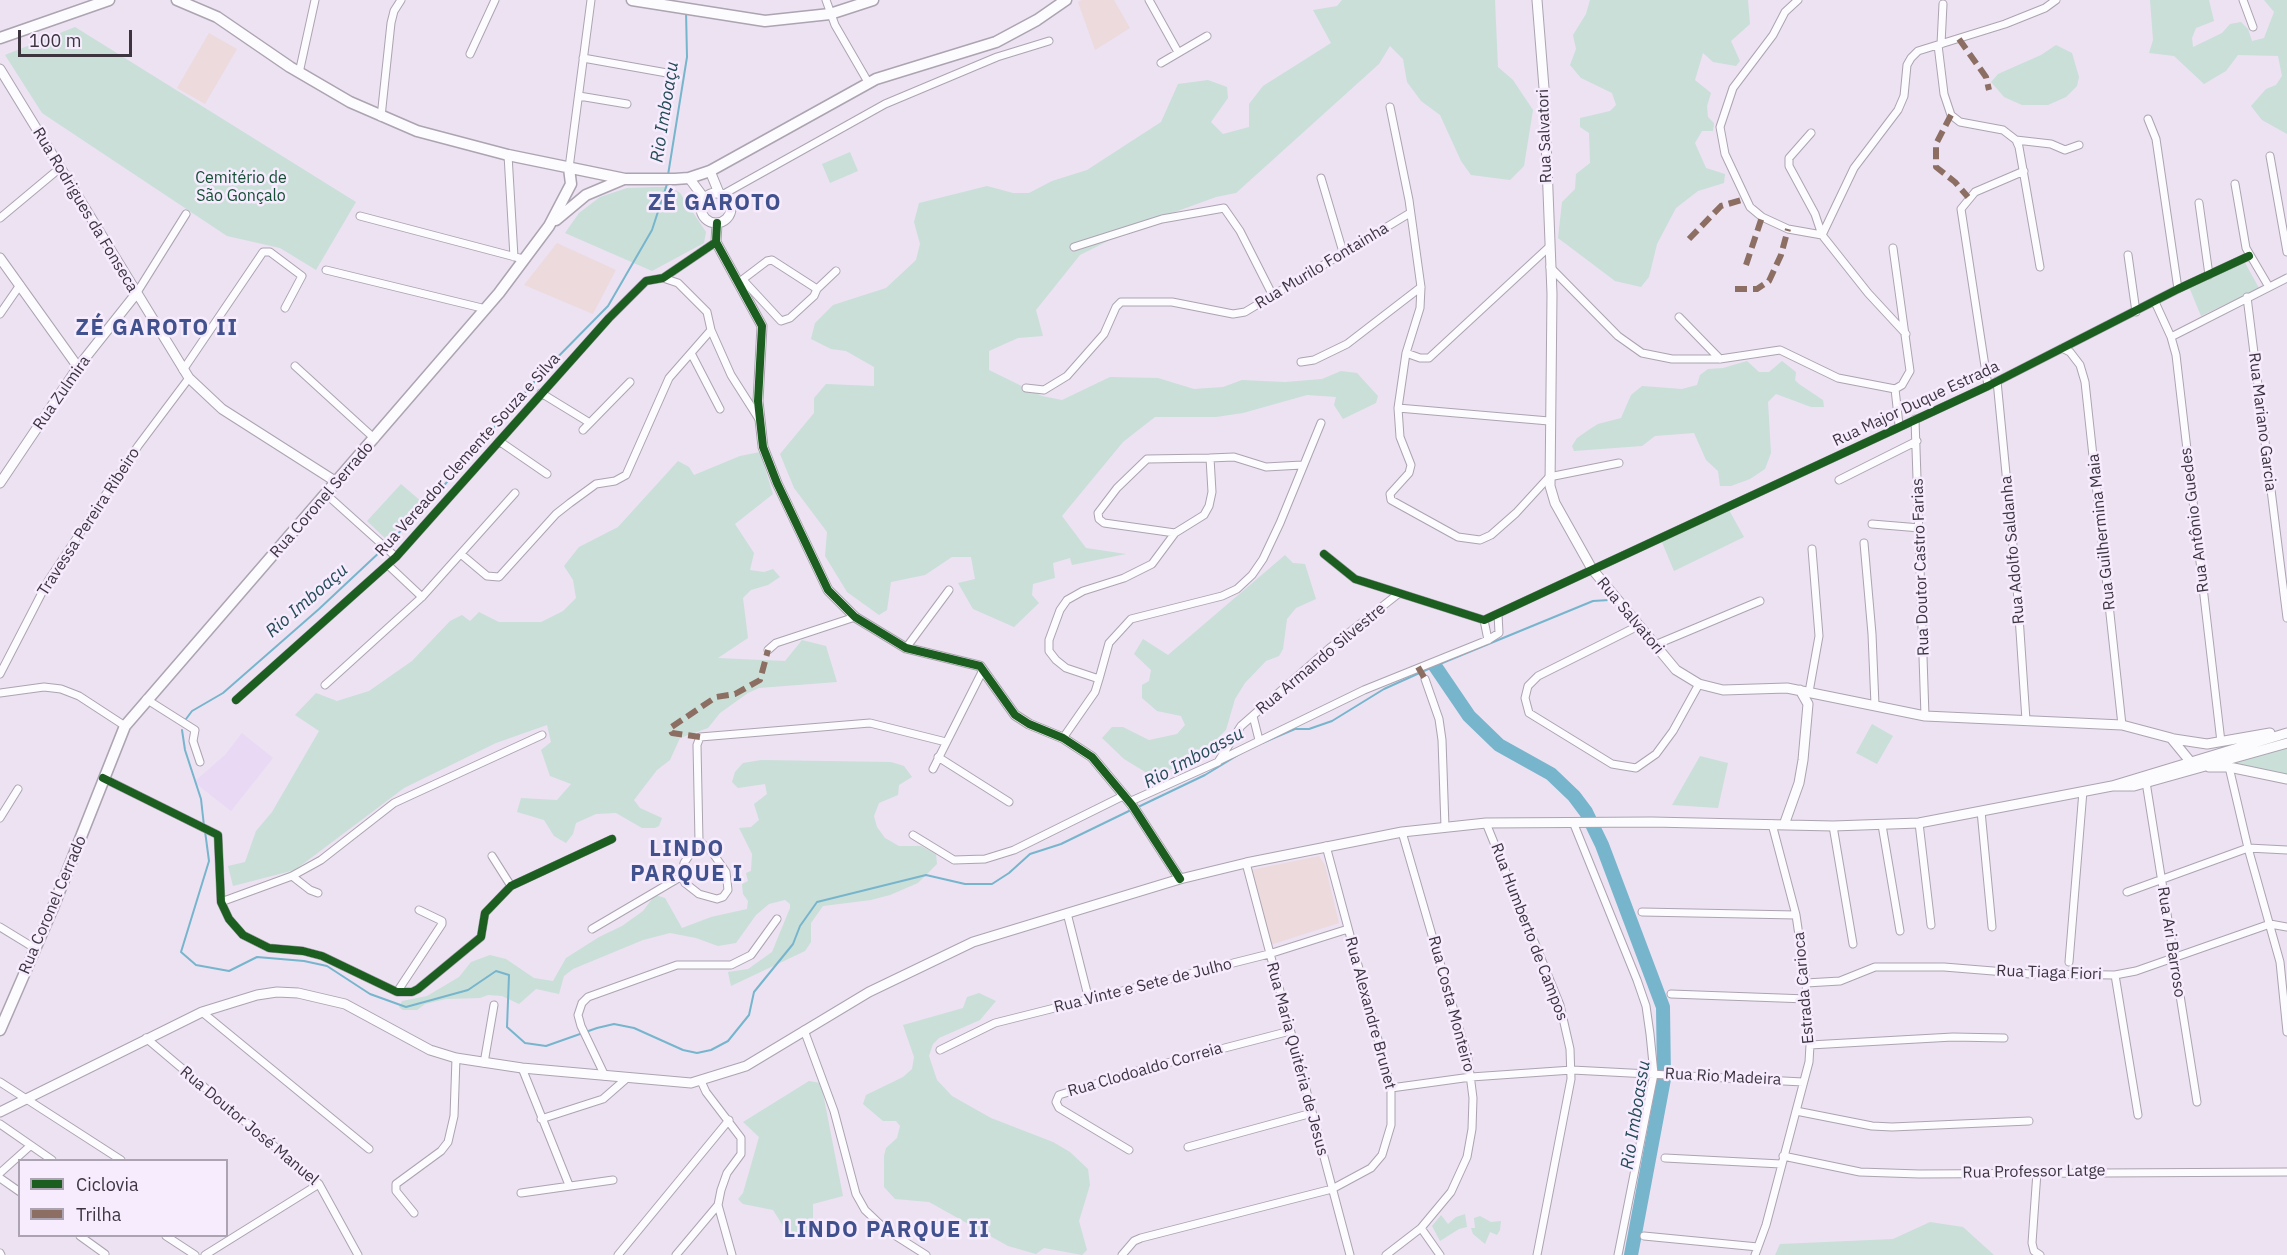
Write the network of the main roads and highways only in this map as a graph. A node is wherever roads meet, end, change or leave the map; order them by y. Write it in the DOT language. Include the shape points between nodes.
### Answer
graph roads {
  1 [pos="92,0"];
  2 [pos="109,0"];
  3 [pos="177,0"];
  4 [pos="632,0"];
  5 [pos="873,0"];
  6 [pos="1066,0"];
  7 [pos="1537,0"];
  8 [pos="698,7"];
  9 [pos="81,8"];
  10 [pos="0,38"];
  11 [pos="0,69"];
  12 [pos="570,168"];
  13 [pos="710,171"];
  14 [pos="689,178"];
  15 [pos="625,179"];
  16 [pos="721,194"];
  17 [pos="704,198"];
  18 [pos="717,223"];
  19 [pos="549,226"];
  20 [pos="0,258"];
  21 [pos="136,294"];
  22 [pos="78,367"];
  23 [pos="0,483"];
  24 [pos="338,483"];
  25 [pos="1805,691"];
  26 [pos="1821,694"];
  27 [pos="1808,704"];
  28 [pos="2287,732"];
  29 [pos="2171,738"];
  30 [pos="2287,743"];
  31 [pos="2190,764"];
  32 [pos="103,778"];
  33 [pos="2287,779"];
  34 [pos="2112,786"];
  35 [pos="1784,825"];
  36 [pos="1180,879"];
  37 [pos="0,1030"];
  38 [pos="0,1112"];
  1 -- 9 [label="main road"];
  2 -- 9 [label="main road"];
  3 -- 12 [label="main road" via="218,17 299,73 381,117 417,131"];
  4 -- 8 [label="main road"];
  5 -- 8 [label="main road" via="830,14 765,21"];
  6 -- 13 [label="main road" via="996,42 868,82"];
  7 -- 25 [label="main road, Rua Salvatori" via="1545,88 1550,267 1549,477 1555,502 1592,569 1676,670 1699,684 1723,690"];
  9 -- 10 [label="main road"];
  11 -- 21 [label="main road, Rua Rodrigues da Fonseca"];
  12 -- 15 [label="main road"];
  12 -- 19 [label="main road" via="571,184"];
  13 -- 14 [label="main road"];
  13 -- 16 [label="main road"];
  14 -- 15 [label="main road"];
  14 -- 17 [label="main road"];
  15 -- 19 [label="main road" via="586,195"];
  16 -- 17 [label="main road"];
  16 -- 18 [label="main road" via="730,202 731,211"];
  17 -- 18 [label="main road" via="704,217"];
  18 -- 36 [label="main road" via="716,242 741,281 762,326 759,419 769,464 822,581 855,617 906,648 975,663 1015,715 1092,757 1139,816"];
  19 -- 24 [label="main road, Rua Coronel Serrado" via="519,258 486,309"];
  20 -- 22 [label="main road"];
  21 -- 22 [label="main road, Rua Zulmira"];
  21 -- 24 [label="main road, Rua Rodrigues da Fonseca" via="186,374 222,409"];
  22 -- 23 [label="main road, Rua Zulmira"];
  24 -- 32 [label="main road, Rua Coronel Serrado" via="146,699 125,726"];
  25 -- 26 [label="main road, Rua Salvatori"];
  25 -- 27 [label="main road"];
  26 -- 27 [label="main road"];
  26 -- 29 [label="main road, Rua Salvatori" via="1925,716 2122,725"];
  27 -- 35 [label="main road" via="1799,783"];
  28 -- 29 [label="main road, Rua Salvatori" via="2221,742 2194,743"];
  28 -- 31 [label="main road"];
  29 -- 31 [label="main road"];
  30 -- 31 [label="main road"];
  31 -- 33 [label="main road"];
  31 -- 34 [label="main road"];
  31 -- 34 [label="main road" via="2146,783"];
  32 -- 37 [label="main road, Rua Coronel Cerrado"];
  34 -- 35 [label="main road" via="1920,823"];
  35 -- 36 [label="main road" via="1486,823 1402,832"];
  36 -- 38 [label="main road" via="973,942 869,992 746,1066 691,1083 456,1059 430,1050 345,1004 298,993 257,995 202,1012"];
}
